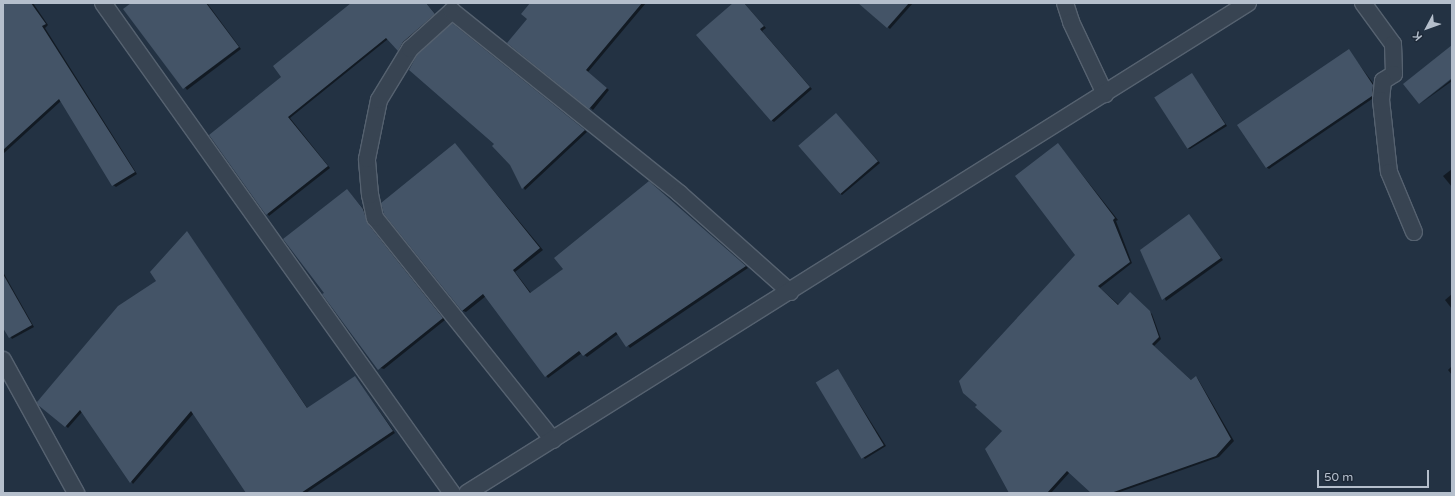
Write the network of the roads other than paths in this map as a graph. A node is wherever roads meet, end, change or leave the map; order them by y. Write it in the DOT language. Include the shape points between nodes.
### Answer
graph roads {
  1 [pos="103,3"];
  2 [pos="1066,3"];
  3 [pos="1248,3"];
  4 [pos="1363,3"];
  5 [pos="1105,94"];
  6 [pos="1414,232"];
  7 [pos="790,292"];
  8 [pos="3,360"];
  9 [pos="553,440"];
  10 [pos="76,493"];
  11 [pos="452,493"];
  12 [pos="467,493"];
  1 -- 11 [label="street"];
  2 -- 5 [label="street" via="1071,22"];
  3 -- 5 [label="street"];
  4 -- 6 [label="street" via="1393,44 1394,74 1383,81 1381,100 1389,172"];
  5 -- 7 [label="street"];
  7 -- 9 [label="street"];
  7 -- 9 [label="street" via="679,193 452,11 410,49 379,100 367,159 375,218"];
  8 -- 10 [label="street"];
  9 -- 12 [label="street"];
}
